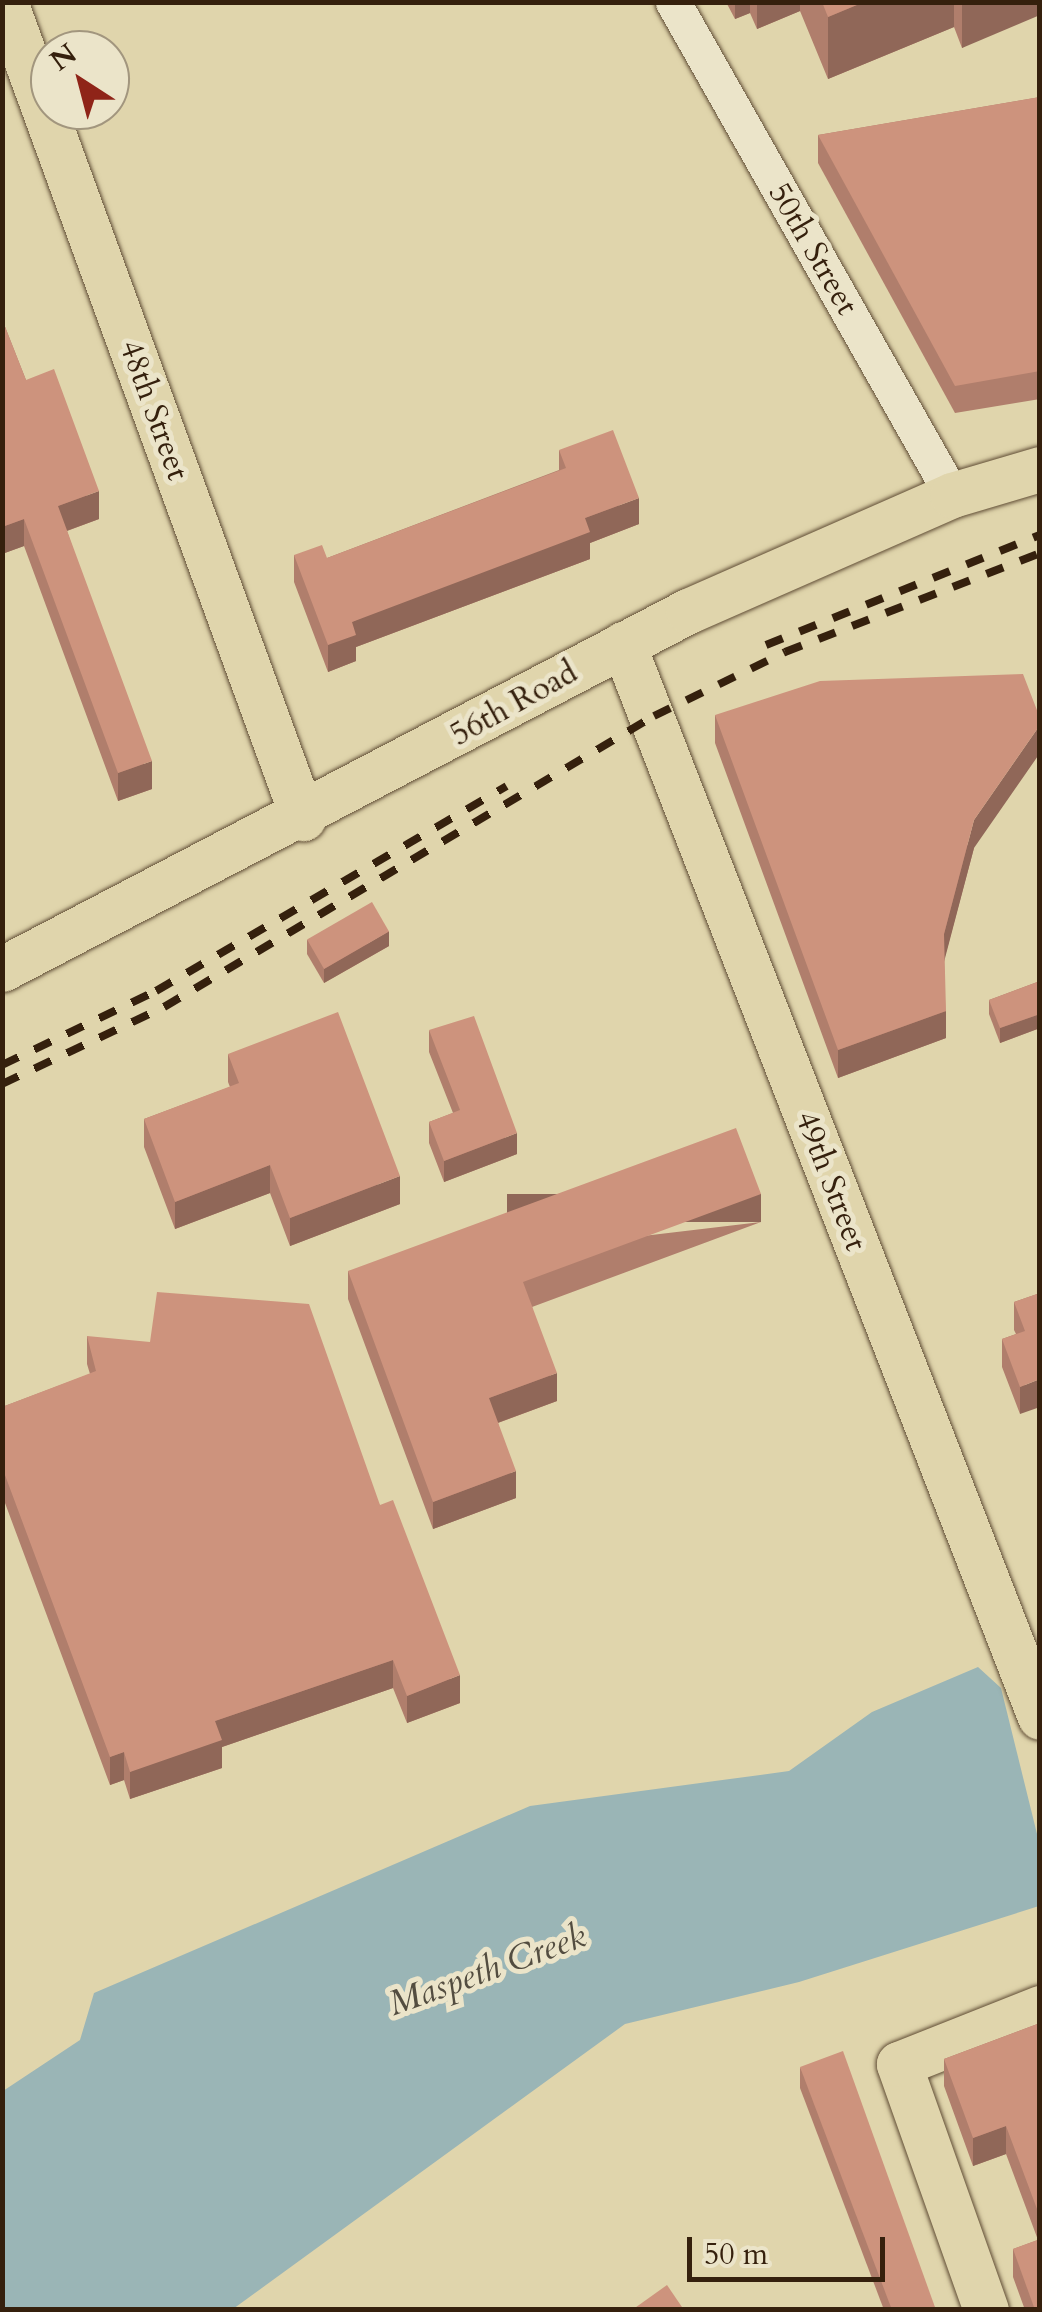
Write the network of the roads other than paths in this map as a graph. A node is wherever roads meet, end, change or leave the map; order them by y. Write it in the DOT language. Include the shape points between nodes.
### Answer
graph roads {
  1 [pos="5,2"];
  2 [pos="673,2"];
  3 [pos="1040,469"];
  4 [pos="952,495"];
  5 [pos="622,644"];
  6 [pos="303,818"];
  7 [pos="2,969"];
  8 [pos="1040,1717"];
  9 [pos="1040,2008"];
  10 [pos="986,2310"];
  1 -- 6 [label="main road, 48th Street"];
  2 -- 4 [label="street, 50th Street"];
  3 -- 4 [label="main road, 56th Road"];
  4 -- 5 [label="main road, 56th Road"];
  5 -- 6 [label="main road, 56th Road"];
  5 -- 8 [label="main road, 49th Street"];
  6 -- 7 [label="main road, 56th Road"];
  9 -- 10 [label="main road" via="899,2064"];
}
